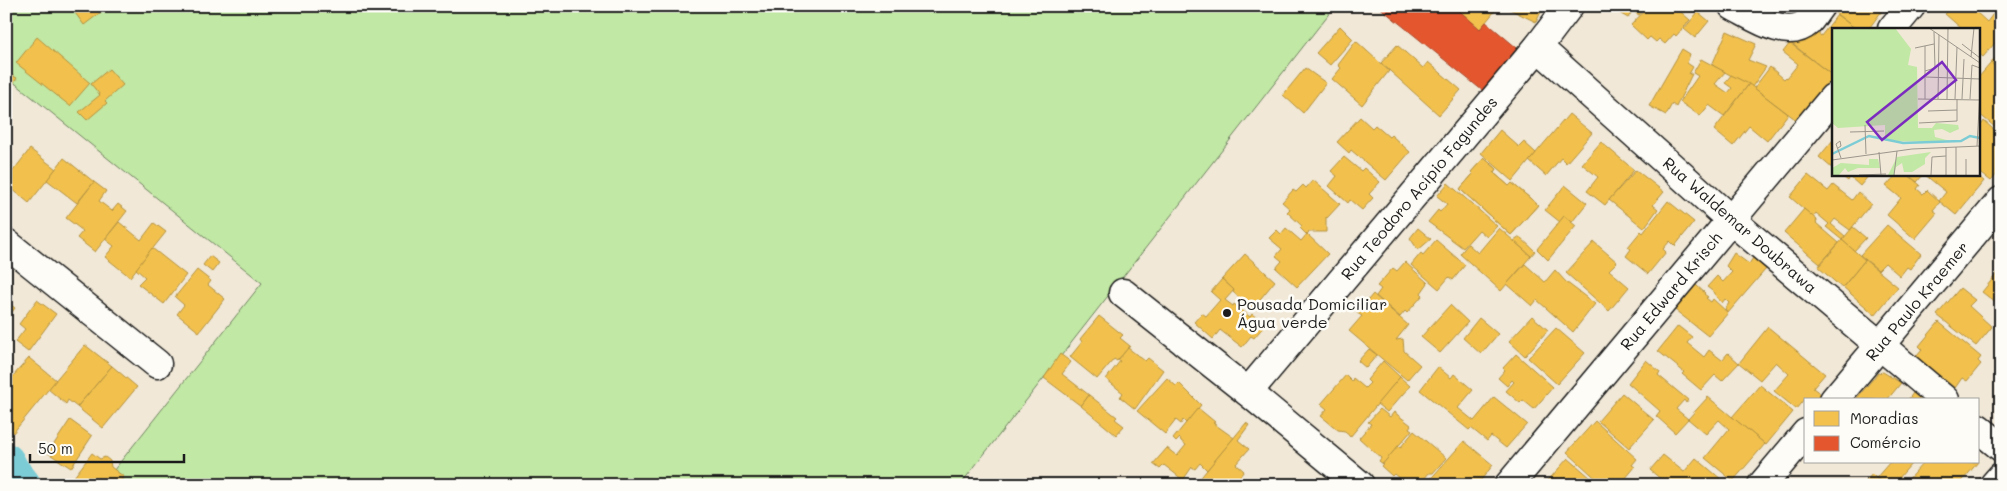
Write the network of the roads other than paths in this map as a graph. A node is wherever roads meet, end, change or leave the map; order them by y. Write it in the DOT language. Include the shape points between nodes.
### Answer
graph roads {
  1 [pos="1569,6"];
  2 [pos="1733,6"];
  3 [pos="1911,6"];
  4 [pos="1813,14"];
  5 [pos="1893,28"];
  6 [pos="1538,47"];
  7 [pos="1832,99"];
  8 [pos="2001,202"];
  9 [pos="1731,220"];
  10 [pos="6,242"];
  11 [pos="1123,293"];
  12 [pos="1880,345"];
  13 [pos="157,364"];
  14 [pos="1248,392"];
  15 [pos="1836,398"];
  16 [pos="1943,398"];
  17 [pos="1980,430"];
  18 [pos="1804,435"];
  19 [pos="2001,447"];
  20 [pos="2001,477"];
  21 [pos="1360,485"];
  22 [pos="1509,485"];
  23 [pos="1762,485"];
  24 [pos="1994,485"];
  1 -- 6 [label="street, Rua Teodoro Acípio Fagundes"];
  2 -- 4 [label="street" via="1775,27 1795,29"];
  3 -- 5 [label="street"];
  6 -- 9 [label="street, Rua Waldemar Doubrawa"];
  6 -- 14 [label="street, Rua Teodoro Acípio Fagundes"];
  7 -- 9 [label="street, Rua Edward Krisch"];
  8 -- 12 [label="street, Rua Paulo Kraemer"];
  9 -- 12 [label="street, Rua Waldemar Doubrawa"];
  9 -- 22 [label="street, Rua Edward Krisch"];
  10 -- 13 [label="street"];
  11 -- 14 [label="street"];
  12 -- 15 [label="street, Rua Paulo Kraemer"];
  12 -- 16 [label="street, Rua Waldemar Doubrawa"];
  14 -- 21 [label="street"];
  17 -- 19 [label="street"];
  18 -- 23 [label="street"];
  20 -- 24 [label="street"];
}
